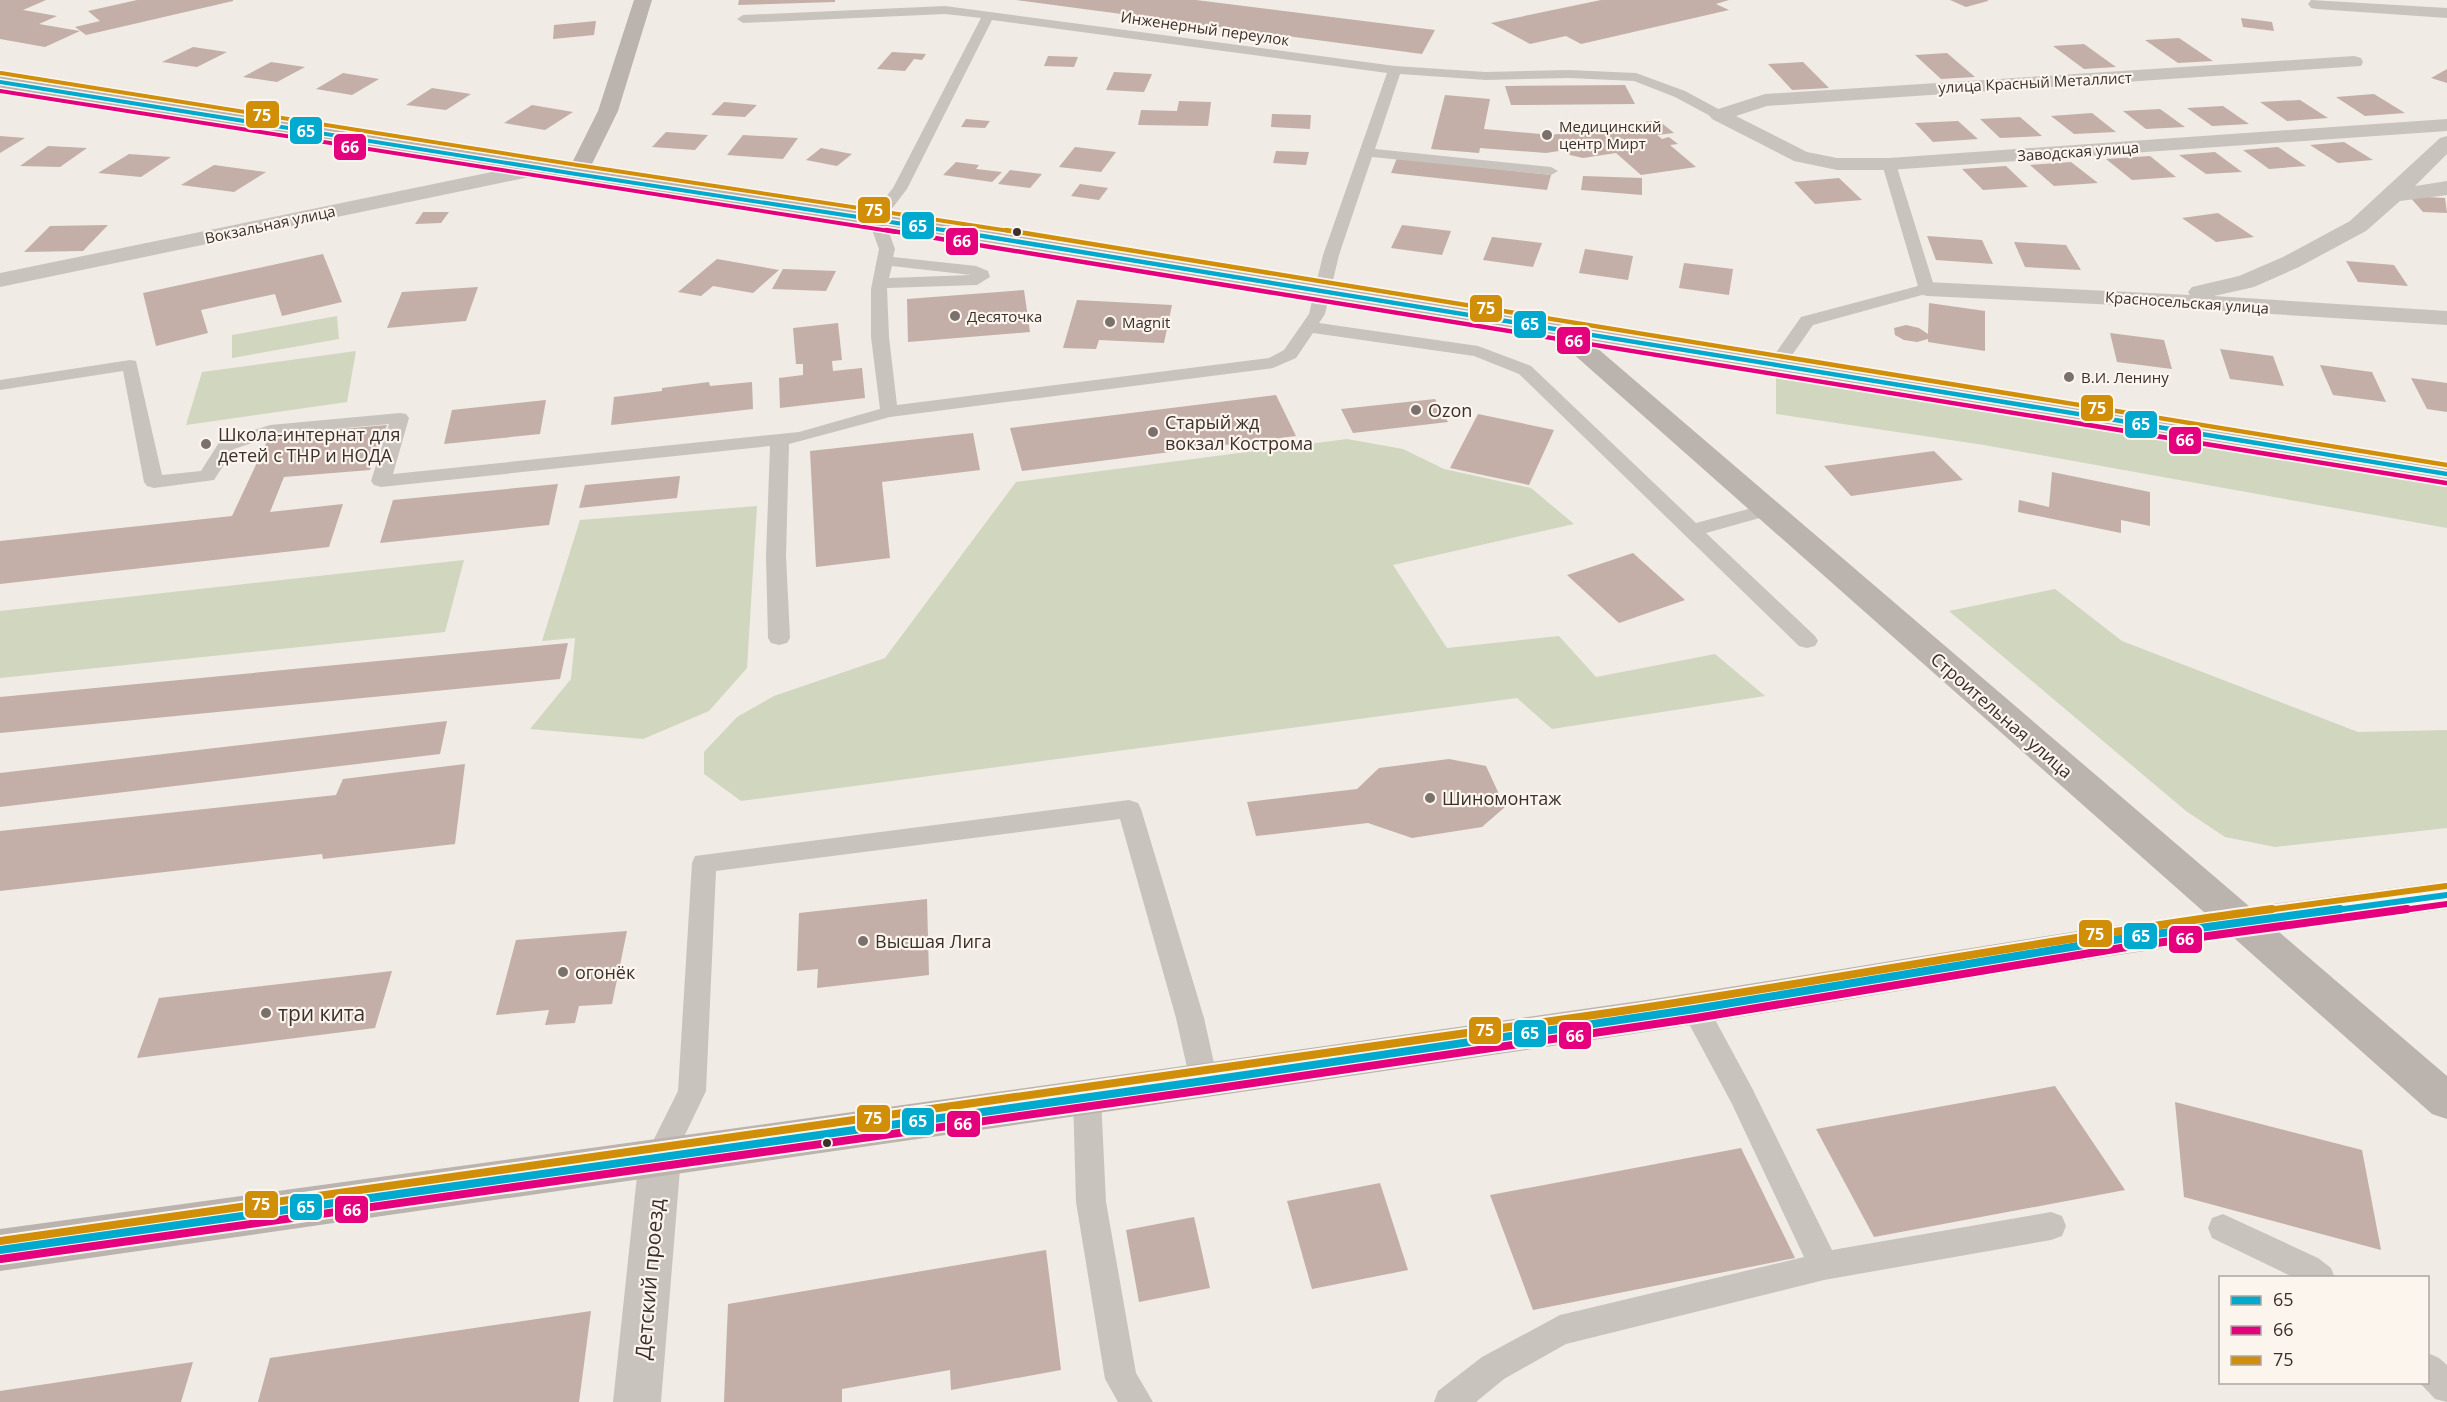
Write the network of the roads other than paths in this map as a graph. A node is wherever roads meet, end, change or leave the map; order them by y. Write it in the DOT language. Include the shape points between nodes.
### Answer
graph roads {
  1 [pos="643,0"];
  2 [pos="2317,4"];
  3 [pos="2447,13"];
  4 [pos="988,16"];
  5 [pos="743,19"];
  6 [pos="2354,62"];
  7 [pos="1395,70"];
  8 [pos="0,82"];
  9 [pos="1719,115"];
  10 [pos="2447,125"];
  11 [pos="2447,142"];
  12 [pos="1366,152"];
  13 [pos="1889,164"];
  14 [pos="541,168"];
  15 [pos="1551,171"];
  16 [pos="576,174"];
  17 [pos="2447,188"];
  18 [pos="2393,195"];
  19 [pos="876,219"];
  20 [pos="885,261"];
  21 [pos="0,280"];
  22 [pos="881,283"];
  23 [pos="1927,289"];
  24 [pos="1323,290"];
  25 [pos="2160,300"];
  26 [pos="2447,318"];
  27 [pos="1309,327"];
  28 [pos="1558,327"];
  29 [pos="1777,364"];
  30 [pos="0,385"];
  31 [pos="889,412"];
  32 [pos="780,439"];
  33 [pos="2447,474"];
  34 [pos="1767,510"];
  35 [pos="1693,530"];
  36 [pos="778,638"];
  37 [pos="1807,641"];
  38 [pos="2447,895"];
  39 [pos="2240,923"];
  40 [pos="1695,1009"];
  41 [pos="1204,1081"];
  42 [pos="1087,1098"];
  43 [pos="2447,1101"];
  44 [pos="660,1157"];
  45 [pos="2051,1226"];
  46 [pos="2223,1228"];
  47 [pos="0,1250"];
  48 [pos="1824,1266"];
  49 [pos="2317,1276"];
  50 [pos="2429,1371"];
  51 [pos="2447,1388"];
  52 [pos="638,1402"];
  53 [pos="1137,1402"];
  54 [pos="1450,1402"];
  1 -- 16 [label="main road" via="606,119"];
  2 -- 3 [label="street"];
  4 -- 5 [label="lane, Инженерный переулок" via="945,10"];
  4 -- 7 [label="lane, Инженерный переулок"];
  4 -- 19 [label="lane" via="900,189"];
  6 -- 9 [label="street, улица Красный Металлист" via="1766,100"];
  7 -- 9 [label="lane, Инженерный переулок" via="1486,76 1636,77"];
  7 -- 12 [label="lane"];
  8 -- 14 [label="main road"];
  9 -- 13 [label="street, Заводская улица" via="1801,157 1837,164"];
  10 -- 13 [label="street, Заводская улица"];
  11 -- 18 [label="street"];
  12 -- 15 [label="lane"];
  12 -- 24 [label="lane"];
  13 -- 23 [label="lane"];
  14 -- 16 [label="main road"];
  14 -- 21 [label="street, Вокзальная улица"];
  16 -- 19 [label="main road"];
  17 -- 18 [label="street"];
  18 -- 25 [label="street" via="2358,226 2291,262 2246,282"];
  19 -- 20 [label="lane" via="887,249"];
  19 -- 24 [label="main road"];
  20 -- 22 [label="lane"];
  20 -- 22 [label="lane" via="976,272 982,277"];
  22 -- 31 [label="lane" via="880,337"];
  23 -- 25 [label="street, Красносельская улица"];
  23 -- 29 [label="lane" via="1807,321"];
  24 -- 27 [label="lane"];
  24 -- 28 [label="main road"];
  25 -- 26 [label="street, Красносельская улица"];
  27 -- 31 [label="lane" via="1290,354 1273,363"];
  27 -- 35 [label="lane" via="1478,351 1525,370"];
  28 -- 29 [label="main road"];
  28 -- 34 [label="main road, Строительная улица"];
  29 -- 33 [label="main road"];
  30 -- 32 [label="lane" via="130,364 154,482 207,476 227,445 277,429 400,418 381,481"];
  31 -- 32 [label="lane"];
  32 -- 36 [label="lane"];
  34 -- 35 [label="lane"];
  34 -- 39 [label="main road, Строительная улица"];
  35 -- 37 [label="lane"];
  38 -- 39 [label="main road"];
  39 -- 40 [label="main road"];
  39 -- 43 [label="main road, Строительная улица"];
  40 -- 41 [label="main road"];
  40 -- 48 [label="lane" via="1742,1095"];
  41 -- 42 [label="main road"];
  41 -- 44 [label="lane" via="1191,1018 1129,809 704,863 692,1091"];
  42 -- 44 [label="main road"];
  42 -- 53 [label="lane" via="1091,1202 1121,1379"];
  44 -- 47 [label="main road"];
  44 -- 52 [label="street, Детский проезд"];
  45 -- 48 [label="lane"];
  46 -- 49 [label="lane"];
  48 -- 54 [label="lane" via="1560,1330 1493,1368"];
  50 -- 51 [label="lane"];
}
